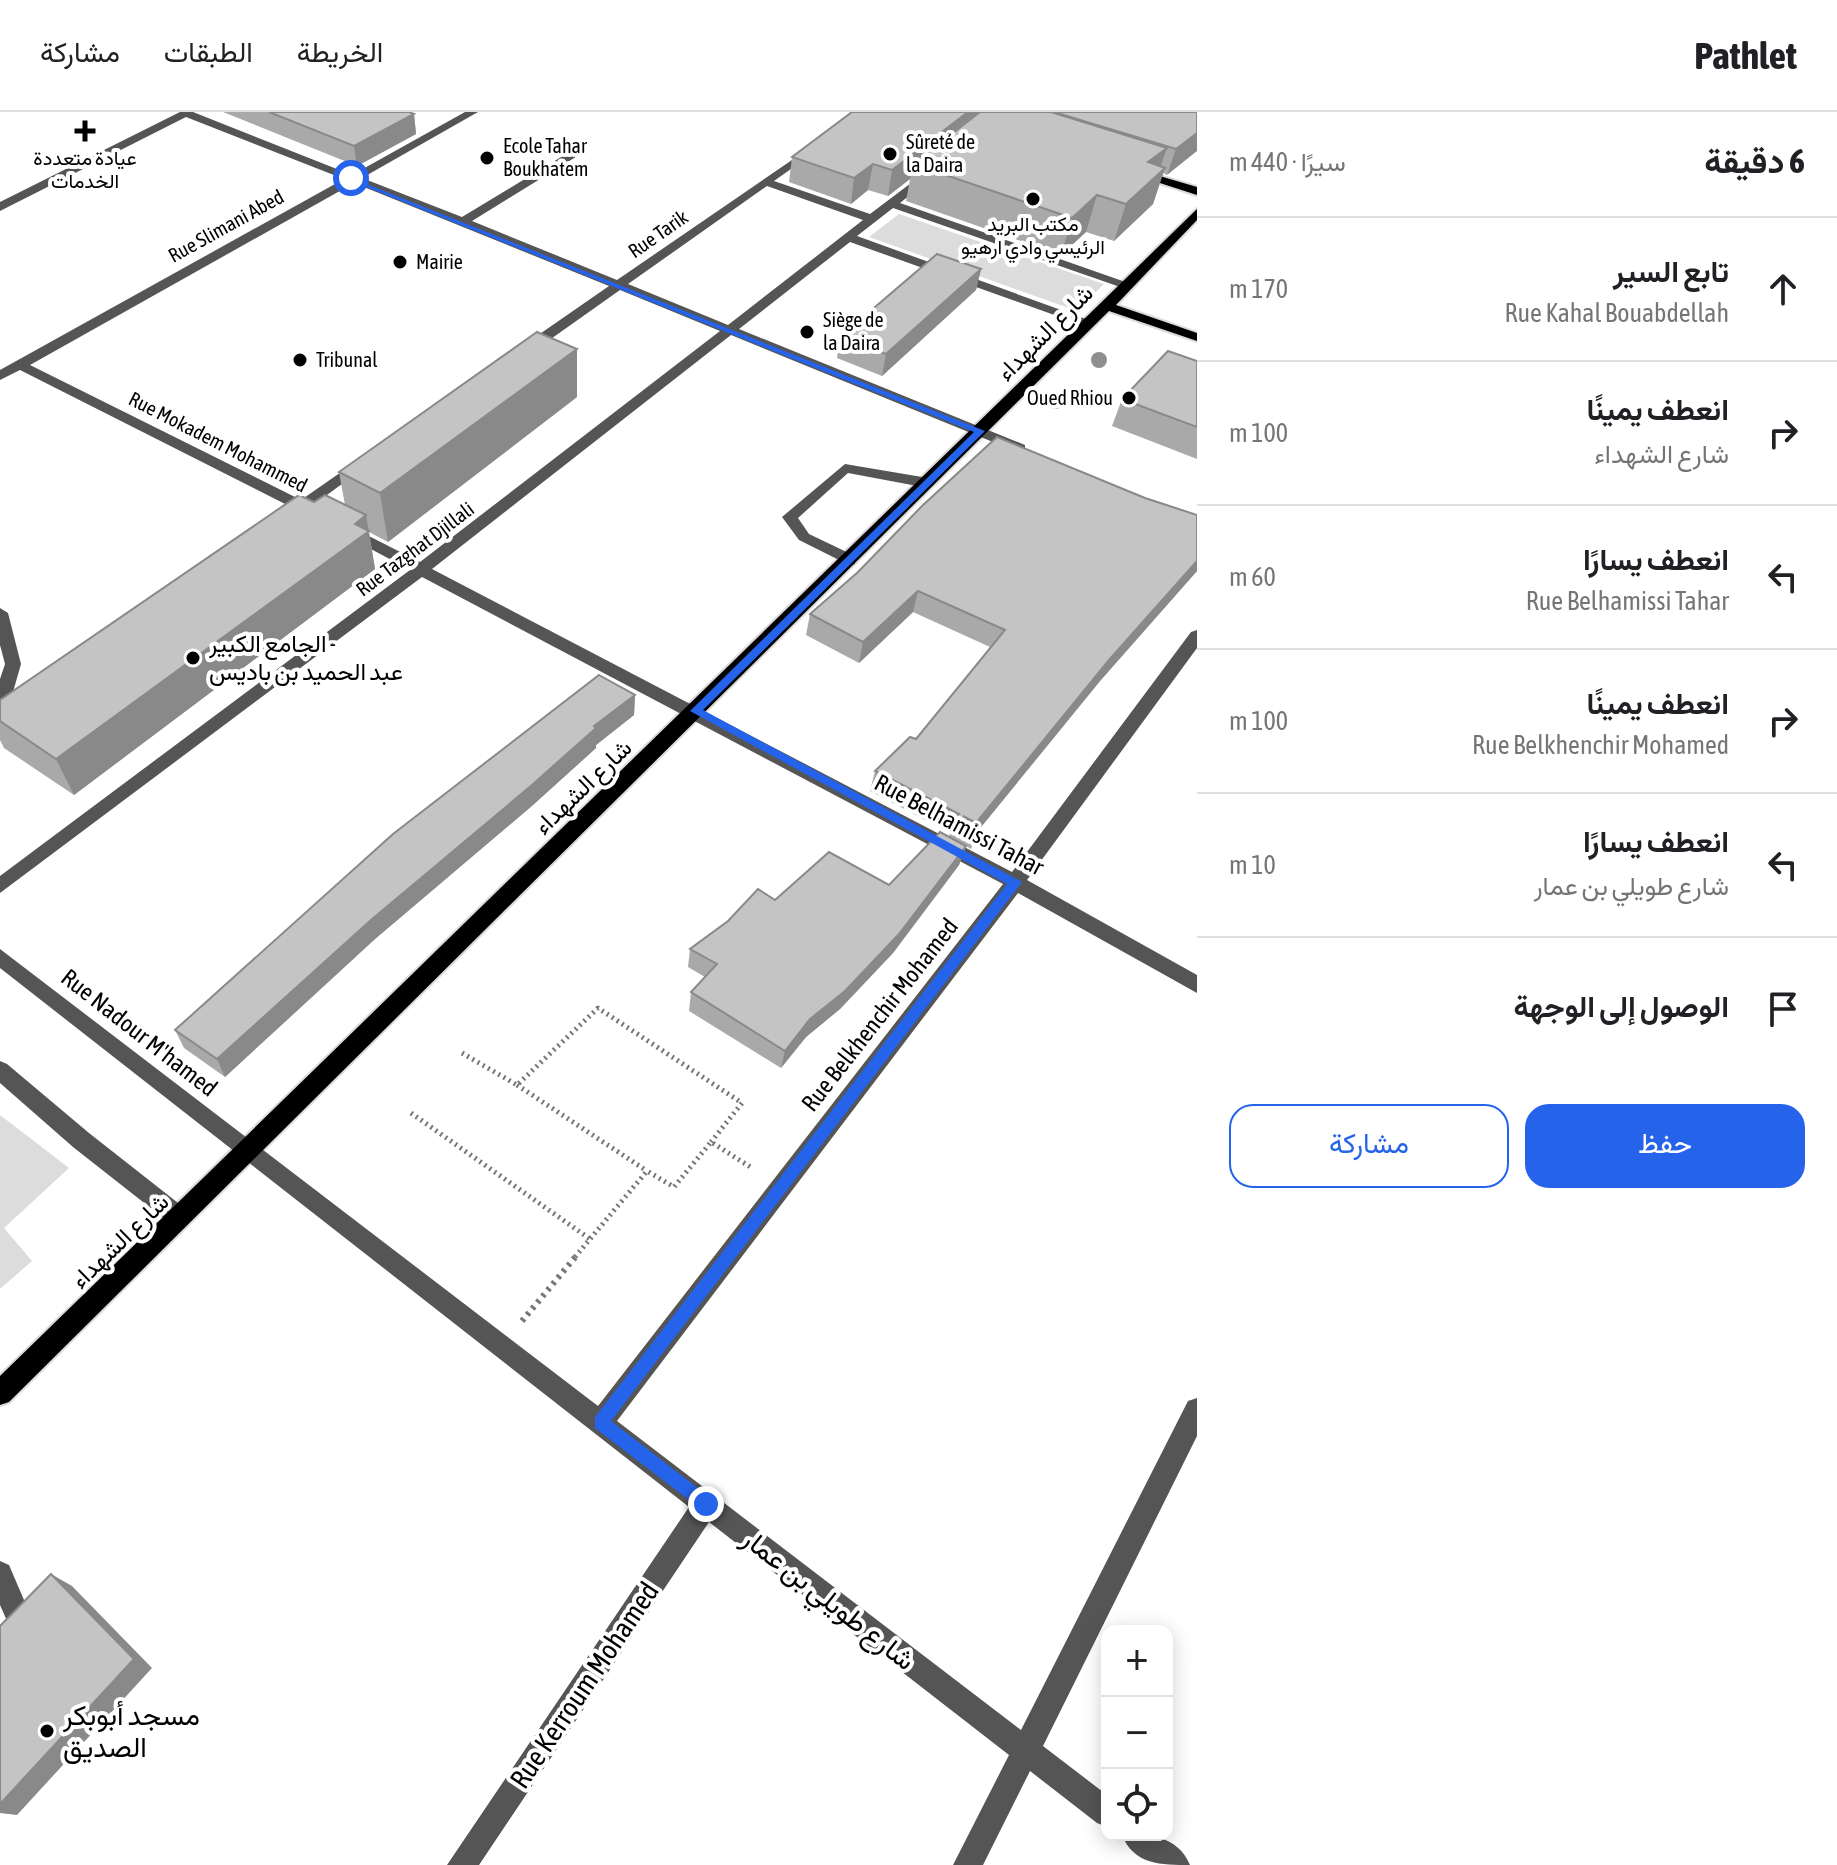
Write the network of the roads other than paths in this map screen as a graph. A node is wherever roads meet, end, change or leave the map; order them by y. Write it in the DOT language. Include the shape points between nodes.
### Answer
graph roads {
  1 [pos="473,112"];
  2 [pos="186,113"];
  3 [pos="826,138"];
  4 [pos="575,153"];
  5 [pos="941,165"];
  6 [pos="1122,167"];
  7 [pos="351,178"];
  8 [pos="766,182"];
  9 [pos="1197,191"];
  10 [pos="893,204"];
  11 [pos="0,207"];
  12 [pos="1197,213"];
  13 [pos="873,219"];
  14 [pos="463,222"];
  15 [pos="850,238"];
  16 [pos="620,285"];
  17 [pos="1128,285"];
  18 [pos="1107,306"];
  19 [pos="1090,323"];
  20 [pos="730,331"];
  21 [pos="1197,337"];
  22 [pos="518,356"];
  23 [pos="20,365"];
  24 [pos="0,376"];
  25 [pos="980,431"];
  26 [pos="378,453"];
  27 [pos="1038,455"];
  28 [pos="928,483"];
  29 [pos="302,506"];
  30 [pos="276,524"];
  31 [pos="849,560"];
  32 [pos="422,569"];
  33 [pos="0,613"];
  34 [pos="1197,636"];
  35 [pos="23,697"];
  36 [pos="0,709"];
  37 [pos="695,711"];
  38 [pos="1015,882"];
  39 [pos="0,886"];
  40 [pos="0,957"];
  41 [pos="1197,985"];
  42 [pos="0,1070"];
  43 [pos="246,1150"];
  44 [pos="179,1217"];
  45 [pos="0,1393"];
  46 [pos="1197,1410"];
  47 [pos="600,1423"];
  48 [pos="706,1504"];
  49 [pos="0,1574"];
  50 [pos="17,1614"];
  51 [pos="1026,1750"];
  52 [pos="1101,1808"];
  53 [pos="1144,1841"];
  54 [pos="462,1865"];
  55 [pos="968,1865"];
  56 [pos="1175,1865"];
  1 -- 7 [label="street, Rue Slimani Abed"];
  2 -- 7 [label="street"];
  2 -- 11 [label="street"];
  3 -- 8 [label="street, Rue Tarik"];
  4 -- 14 [label="street"];
  5 -- 10 [label="street, Rue Tazghat Djillali"];
  6 -- 9 [label="main road"];
  7 -- 14 [label="street"];
  7 -- 23 [label="street, Rue Slimani Abed"];
  8 -- 13 [label="street"];
  8 -- 16 [label="street, Rue Tarik"];
  10 -- 13 [label="street, Rue Tazghat Djillali"];
  10 -- 17 [label="street"];
  12 -- 17 [label="main road, شارع الشهداء"];
  13 -- 15 [label="street, Rue Tazghat Djillali"];
  14 -- 16 [label="street"];
  15 -- 19 [label="street"];
  15 -- 20 [label="street, Rue Tazghat Djillali"];
  16 -- 20 [label="street"];
  16 -- 22 [label="street, Rue Tarik"];
  17 -- 18 [label="main road, شارع الشهداء"];
  18 -- 19 [label="main road, شارع الشهداء"];
  18 -- 21 [label="main road"];
  19 -- 25 [label="main road, شارع الشهداء"];
  20 -- 25 [label="street"];
  20 -- 32 [label="street, Rue Tazghat Djillali"];
  23 -- 24 [label="street, Rue Slimani Abed"];
  23 -- 29 [label="street, Rue Mokadem Mohammed"];
  25 -- 27 [label="street"];
  25 -- 28 [label="main road, شارع الشهداء"];
  26 -- 29 [label="street"];
  28 -- 31 [label="main road, شارع الشهداء"];
  28 -- 31 [label="street" via="845,468 790,517 804,537"];
  29 -- 30 [label="street"];
  29 -- 32 [label="street, Rue Mokadem Mohammed"];
  31 -- 37 [label="main road, شارع الشهداء"];
  32 -- 37 [label="street, Rue Mokadem Mohammed"];
  32 -- 39 [label="street, Rue Tazghat Djillali"];
  33 -- 36 [label="street" via="13,664"];
  34 -- 38 [label="street, Rue Belkhenchir Mohamed"];
  35 -- 36 [label="street"];
  37 -- 38 [label="street, Rue Belhamissi Tahar"];
  37 -- 43 [label="main road, شارع الشهداء"];
  38 -- 41 [label="street, Rue Belhamissi Tahar"];
  38 -- 47 [label="street, Rue Belkhenchir Mohamed"];
  40 -- 43 [label="street, Rue Nadour M'hamed"];
  42 -- 44 [label="street"];
  43 -- 44 [label="main road, شارع الشهداء"];
  43 -- 47 [label="street, شارع طويلي بن عمار"];
  44 -- 45 [label="main road, شارع الشهداء"];
  46 -- 51 [label="street"];
  47 -- 48 [label="street, شارع طويلي بن عمار"];
  48 -- 51 [label="street, شارع طويلي بن عمار"];
  48 -- 54 [label="street, Rue Kerroum Mohamed"];
  49 -- 50 [label="street"];
  51 -- 52 [label="street, شارع طويلي بن عمار"];
  51 -- 55 [label="street"];
  53 -- 56 [label="street"];
}
